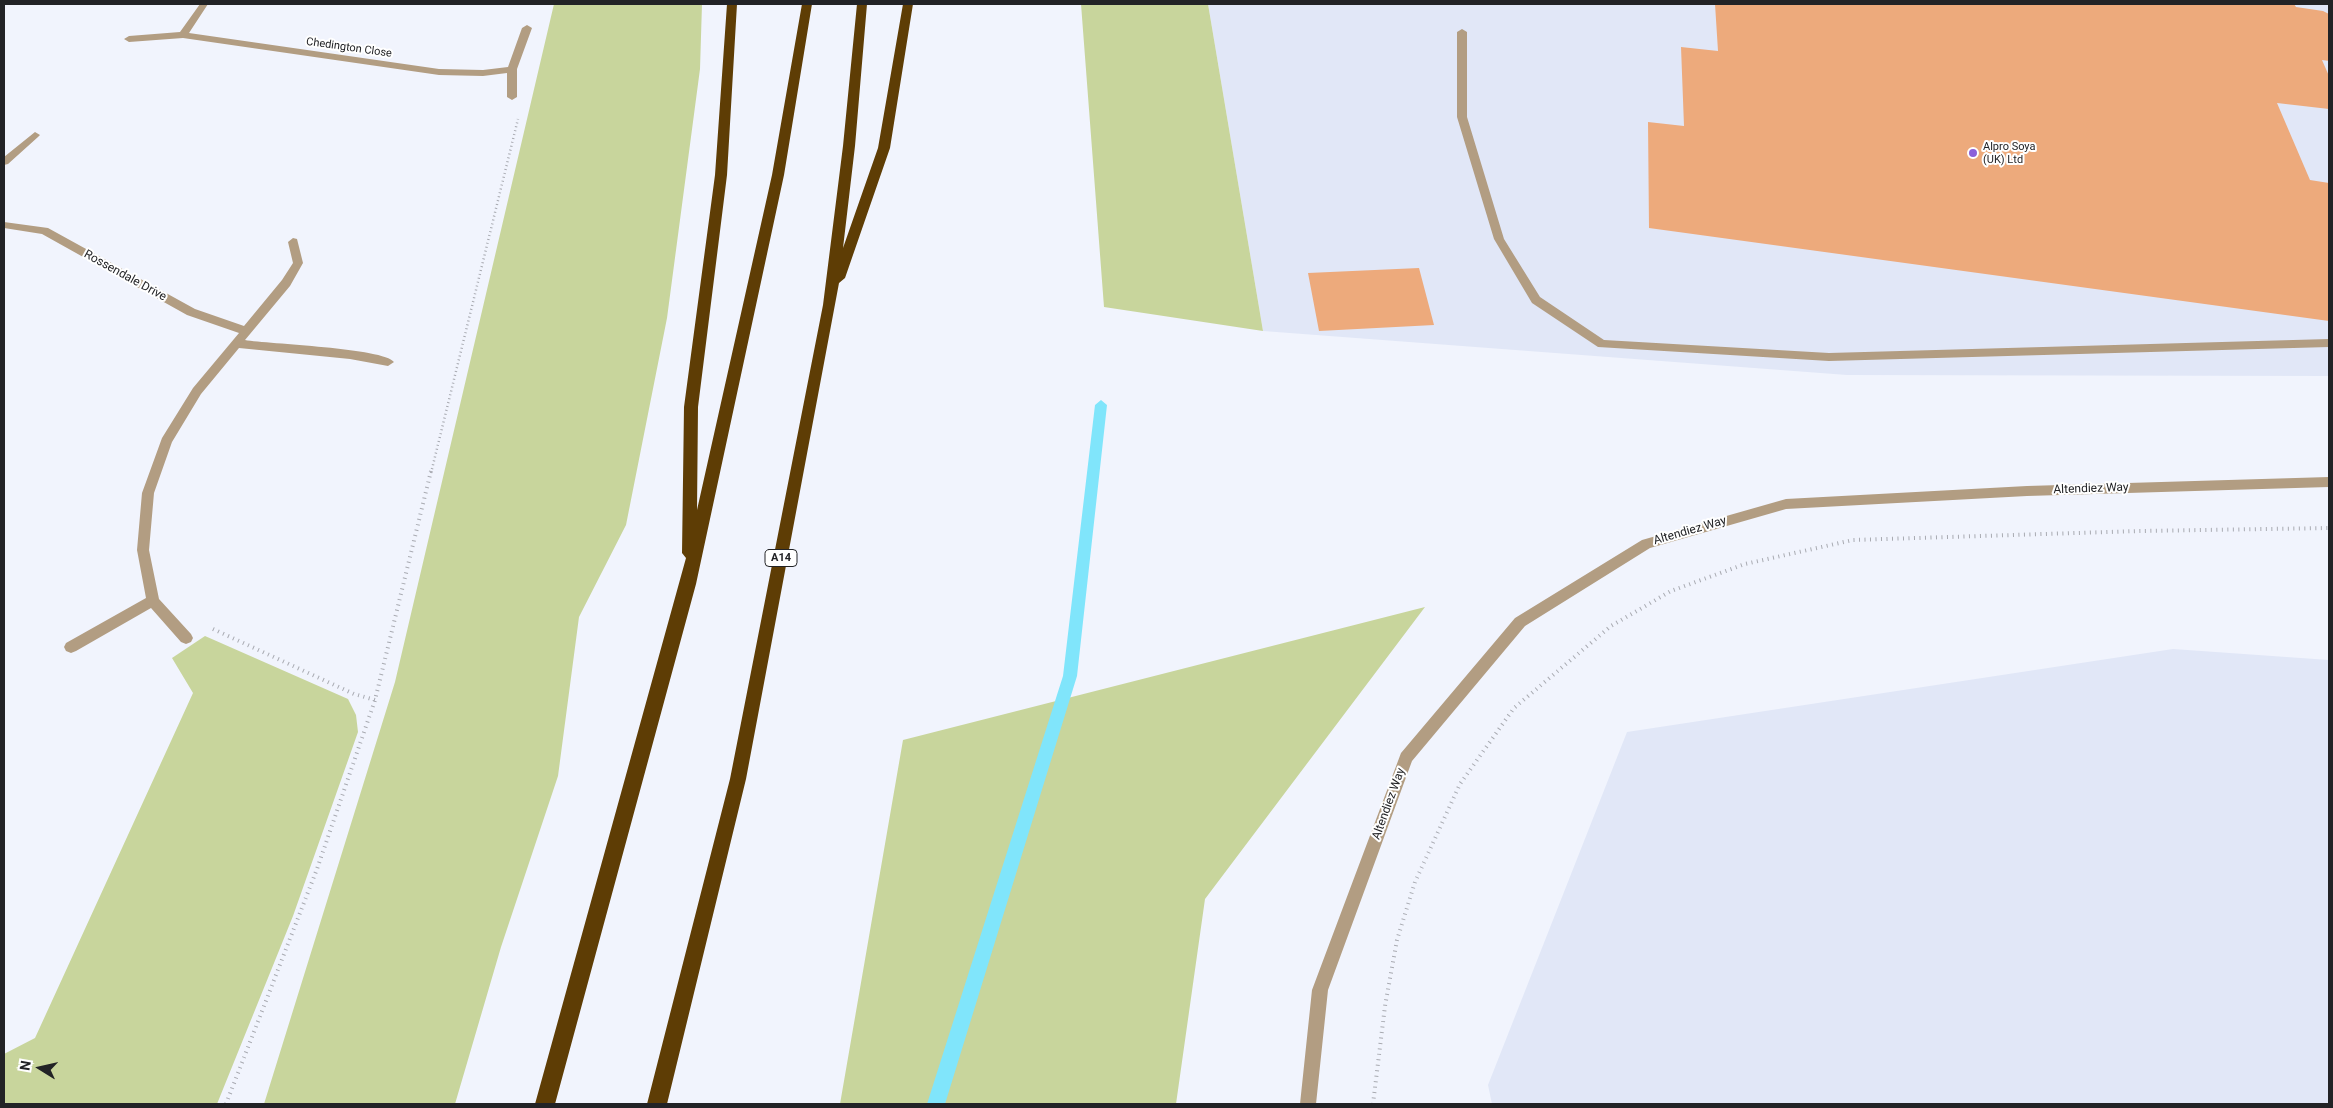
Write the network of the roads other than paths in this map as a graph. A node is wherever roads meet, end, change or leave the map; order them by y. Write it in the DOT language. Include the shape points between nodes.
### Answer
graph roads {
  1 [pos="204,4"];
  2 [pos="732,4"];
  3 [pos="807,4"];
  4 [pos="862,4"];
  5 [pos="908,4"];
  6 [pos="527,28"];
  7 [pos="1462,32"];
  8 [pos="183,35"];
  9 [pos="130,39"];
  10 [pos="512,69"];
  11 [pos="512,97"];
  12 [pos="35,135"];
  13 [pos="4,162"];
  14 [pos="4,225"];
  15 [pos="293,242"];
  16 [pos="830,305"];
  17 [pos="245,331"];
  18 [pos="236,343"];
  19 [pos="2329,343"];
  20 [pos="388,362"];
  21 [pos="2329,482"];
  22 [pos="688,584"];
  23 [pos="153,601"];
  24 [pos="186,638"];
  25 [pos="71,647"];
  26 [pos="546,1104"];
  27 [pos="657,1104"];
  28 [pos="1308,1104"];
  1 -- 8 [label="street"];
  2 -- 22 [label="highway" via="721,175 690,407"];
  3 -- 22 [label="highway" via="778,175"];
  4 -- 16 [label="highway, A14"];
  5 -- 16 [label="highway" via="884,148"];
  6 -- 10 [label="street"];
  7 -- 19 [label="street" via="1462,116 1499,239 1536,300 1602,344 1829,357"];
  8 -- 9 [label="street, Chedington Close"];
  8 -- 10 [label="street, Chedington Close" via="439,72 483,73"];
  10 -- 11 [label="street"];
  12 -- 13 [label="street"];
  14 -- 17 [label="street, Rossendale Drive" via="44,231 191,312"];
  15 -- 17 [label="street" via="298,263 286,283"];
  16 -- 27 [label="highway, A14" via="738,779"];
  17 -- 18 [label="street"];
  18 -- 20 [label="street" via="359,354"];
  18 -- 23 [label="street" via="197,391 166,441 148,493 143,550"];
  21 -- 28 [label="street, Altendiez Way" via="2027,491 1786,504 1646,544 1520,622 1406,758 1320,990"];
  22 -- 26 [label="highway"];
  23 -- 24 [label="street"];
  23 -- 25 [label="street"];
}
